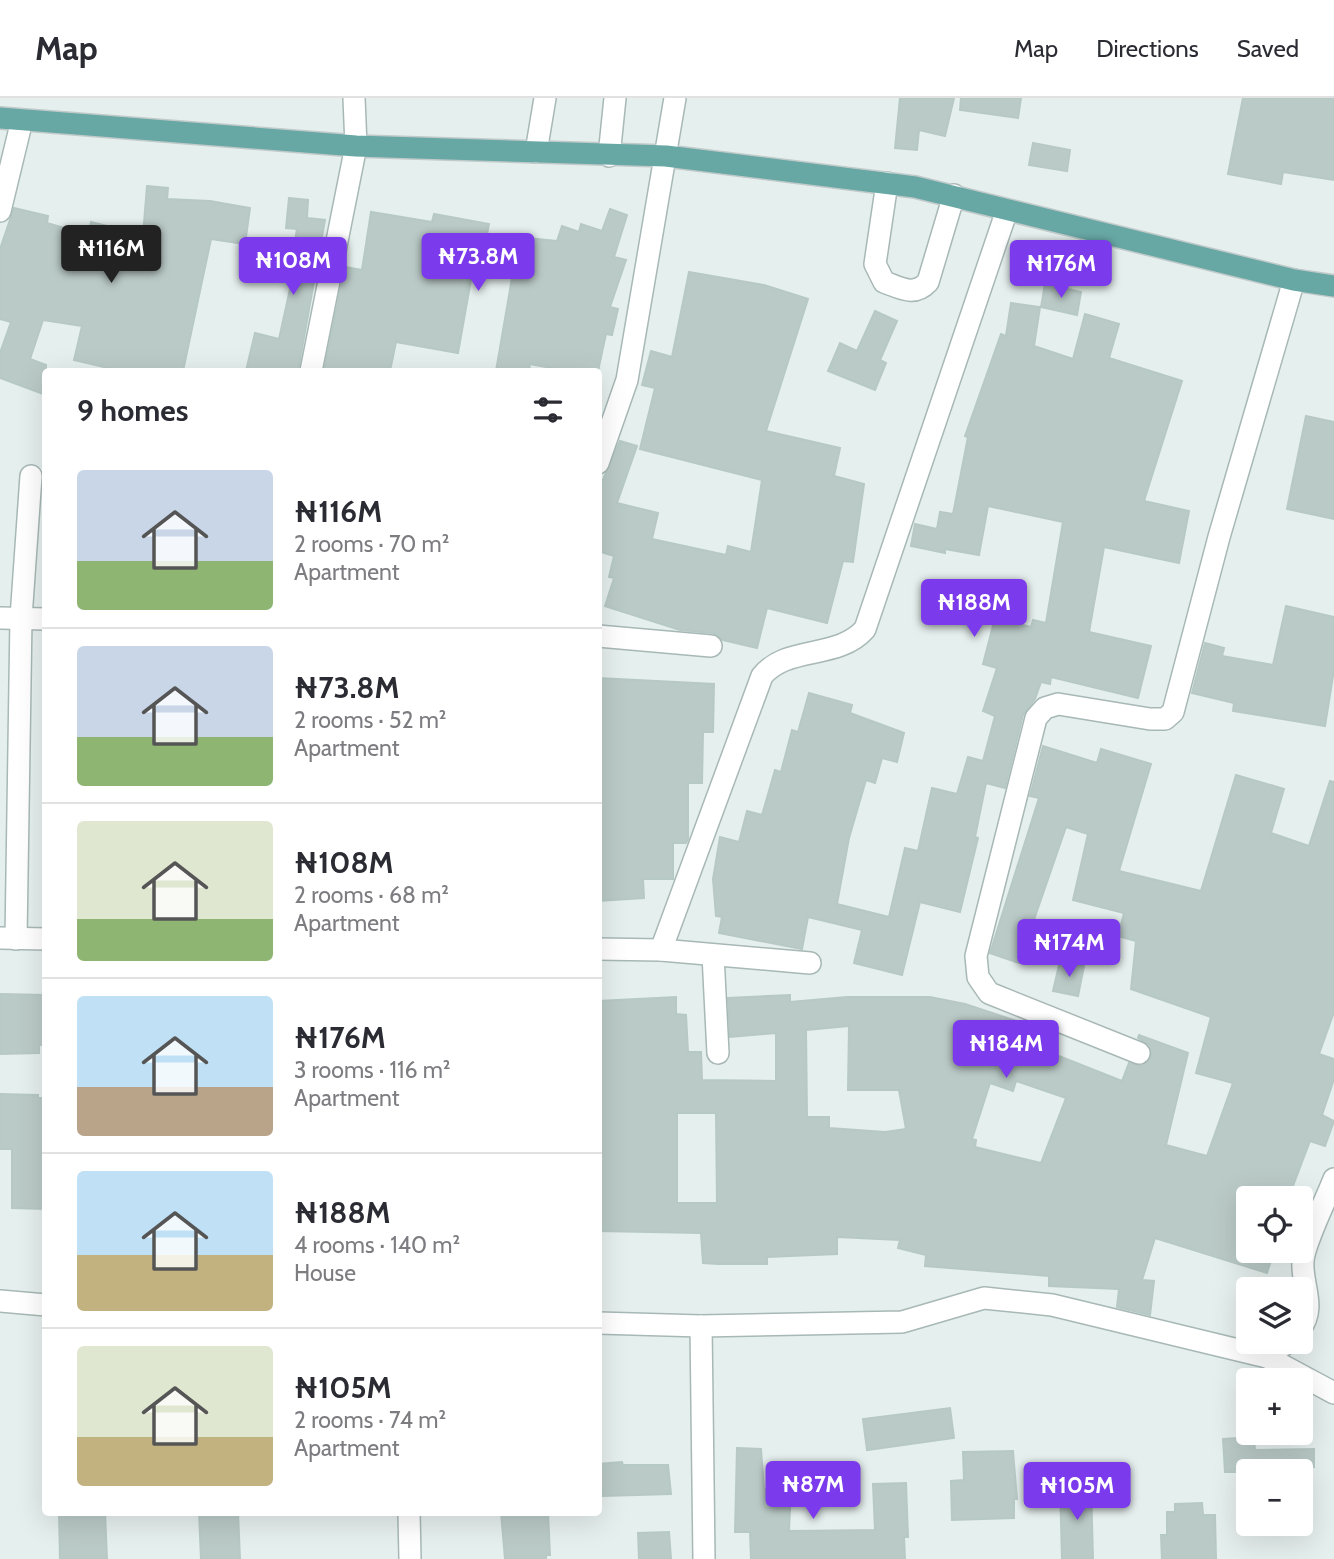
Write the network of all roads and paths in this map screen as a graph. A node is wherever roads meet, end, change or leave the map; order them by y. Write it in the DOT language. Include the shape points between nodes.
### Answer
graph roads {
  1 [pos="354,98"];
  2 [pos="545,98"];
  3 [pos="615,98"];
  4 [pos="675,98"];
  5 [pos="0,118"];
  6 [pos="22,120"];
  7 [pos="356,146"];
  8 [pos="536,152"];
  9 [pos="609,156"];
  10 [pos="666,156"];
  11 [pos="887,183"];
  12 [pos="954,195"];
  13 [pos="1007,210"];
  14 [pos="0,211"];
  15 [pos="1294,280"];
  16 [pos="1334,286"];
  17 [pos="313,368"];
  18 [pos="602,452"];
  19 [pos="31,476"];
  20 [pos="10,618"];
  21 [pos="42,619"];
  22 [pos="602,636"];
  23 [pos="711,646"];
  24 [pos="8,939"];
  25 [pos="42,939"];
  26 [pos="602,949"];
  27 [pos="661,950"];
  28 [pos="713,955"];
  29 [pos="810,963"];
  30 [pos="718,1053"];
  31 [pos="1139,1053"];
  32 [pos="1334,1180"];
  33 [pos="1306,1277"];
  34 [pos="0,1301"];
  35 [pos="42,1305"];
  36 [pos="602,1323"];
  37 [pos="701,1326"];
  38 [pos="1270,1354"];
  39 [pos="1267,1356"];
  40 [pos="1334,1393"];
  41 [pos="409,1516"];
  42 [pos="410,1559"];
  43 [pos="704,1559"];
  1 -- 7 [label="street"];
  2 -- 8 [label="street"];
  3 -- 9 [label="street"];
  4 -- 10 [label="street"];
  5 -- 6 [label="main road"];
  6 -- 7 [label="main road"];
  6 -- 14 [label="street"];
  7 -- 8 [label="main road"];
  7 -- 17 [label="street"];
  8 -- 9 [label="main road"];
  9 -- 10 [label="main road"];
  10 -- 11 [label="main road"];
  10 -- 18 [label="street" via="627,380"];
  11 -- 12 [label="main road"];
  11 -- 12 [label="street" via="875,264 884,282 911,292 928,282"];
  12 -- 13 [label="main road"];
  13 -- 15 [label="main road"];
  13 -- 27 [label="street" via="865,629 842,647 772,664 762,676"];
  15 -- 16 [label="main road"];
  15 -- 31 [label="street" via="1173,712 1165,719 1150,719 1058,704 1045,708 1036,718 976,956 978,977 989,993"];
  19 -- 20 [label="street"];
  20 -- 21 [label="street"];
  20 -- 24 [label="street"];
  22 -- 23 [label="street"];
  24 -- 25 [label="street"];
  26 -- 27 [label="street"];
  27 -- 28 [label="street"];
  28 -- 29 [label="street"];
  28 -- 30 [label="street"];
  32 -- 33 [label="street" via="1303,1260"];
  34 -- 35 [label="street"];
  36 -- 37 [label="street"];
  37 -- 39 [label="street" via="902,1322 984,1298 1052,1306"];
  37 -- 43 [label="street"];
  38 -- 39 [label="street"];
  39 -- 40 [label="street"];
  41 -- 42 [label="street"];
}
